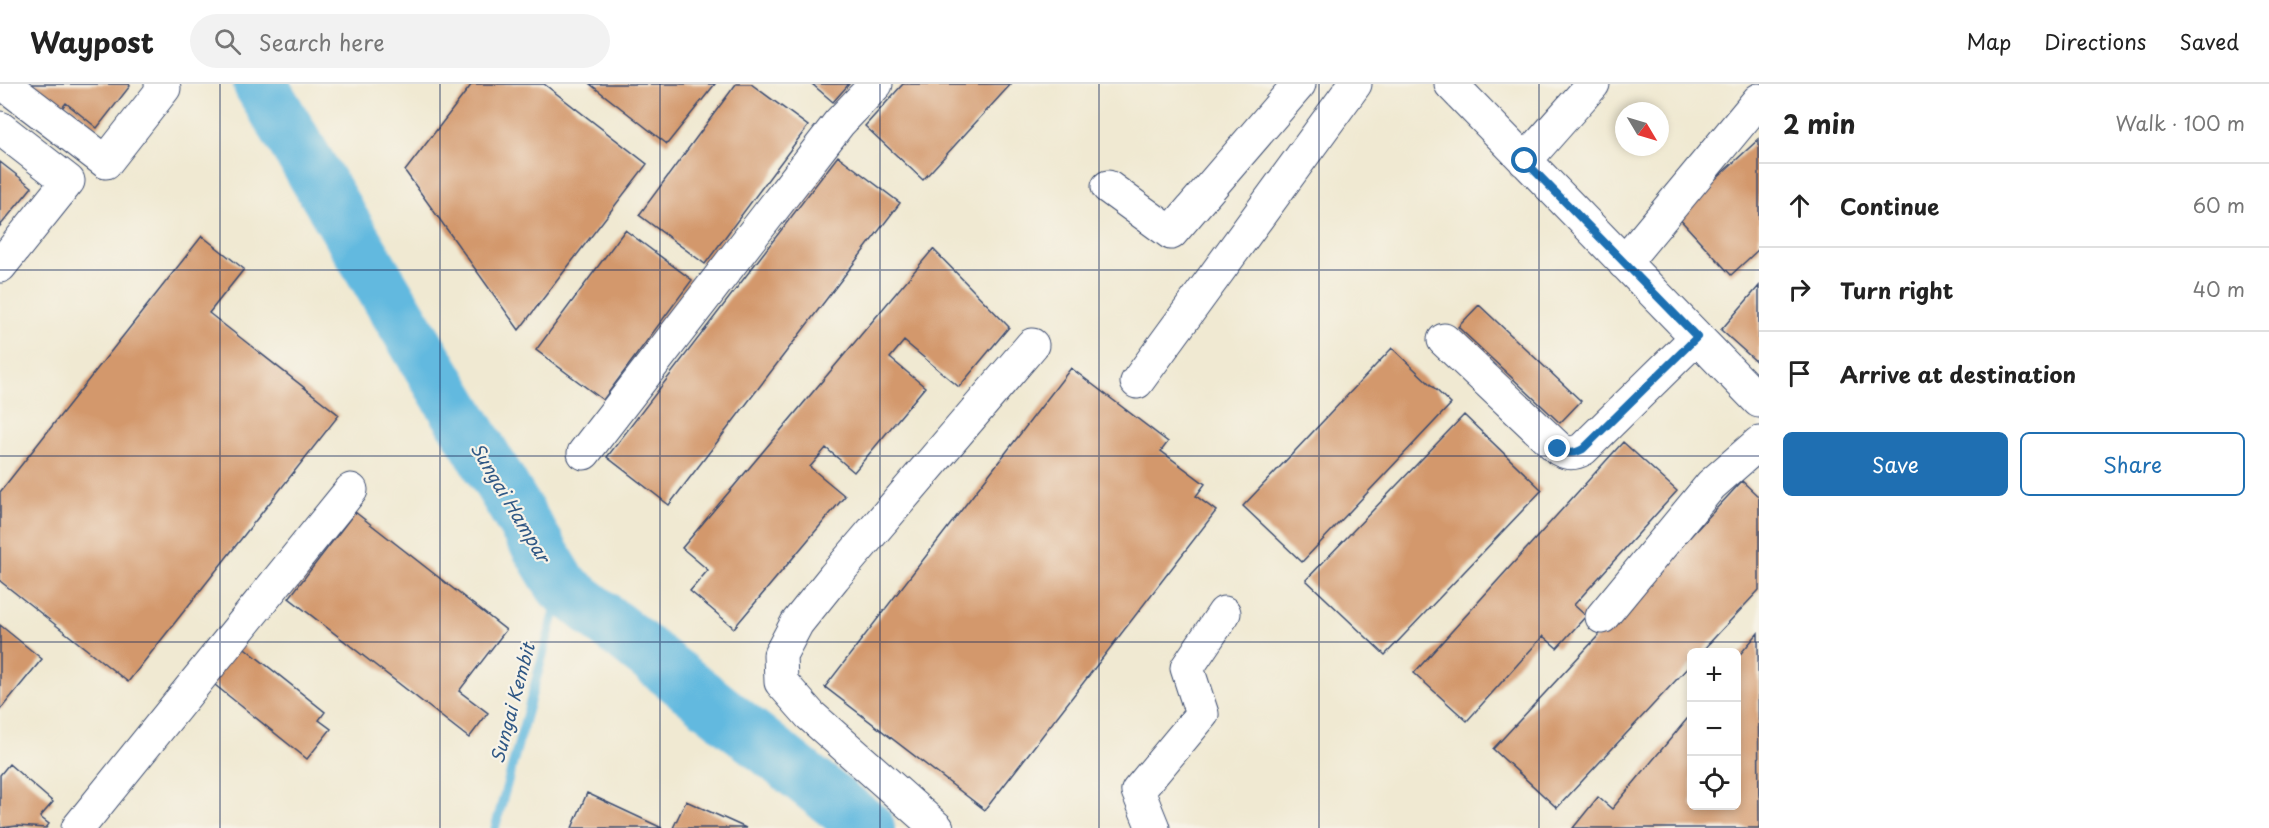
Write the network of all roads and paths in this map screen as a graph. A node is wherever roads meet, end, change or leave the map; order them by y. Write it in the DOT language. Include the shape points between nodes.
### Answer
graph roads {
  1 [pos="4,84"];
  2 [pos="161,84"];
  3 [pos="876,84"];
  4 [pos="1299,84"];
  5 [pos="1355,84"];
  6 [pos="1451,84"];
  7 [pos="1593,84"];
  8 [pos="1759,100"];
  9 [pos="0,128"];
  10 [pos="1525,161"];
  11 [pos="1108,187"];
  12 [pos="1624,263"];
  13 [pos="0,266"];
  14 [pos="1697,337"];
  15 [pos="1444,340"];
  16 [pos="1032,345"];
  17 [pos="1137,382"];
  18 [pos="1759,401"];
  19 [pos="1759,443"];
  20 [pos="584,453"];
  21 [pos="351,490"];
  22 [pos="1224,613"];
  23 [pos="1602,617"];
  24 [pos="78,828"];
  25 [pos="937,828"];
  26 [pos="1153,828"];
  1 -- 2 [label="street" via="106,162 164,88"];
  3 -- 20 [label="street" via="839,123"];
  4 -- 11 [label="street" via="1171,233"];
  5 -- 17 [label="street"];
  6 -- 10 [label="street"];
  7 -- 10 [label="street"];
  8 -- 12 [label="street"];
  9 -- 13 [label="street" via="68,181"];
  10 -- 12 [label="street"];
  12 -- 14 [label="street"];
  14 -- 15 [label="street" via="1575,453 1558,449"];
  14 -- 18 [label="street"];
  16 -- 25 [label="street" via="834,577 797,624 780,655 781,682 810,715"];
  19 -- 23 [label="street" via="1711,485"];
  21 -- 24 [label="street"];
  22 -- 26 [label="street" via="1187,668 1202,714 1138,791"];
}
